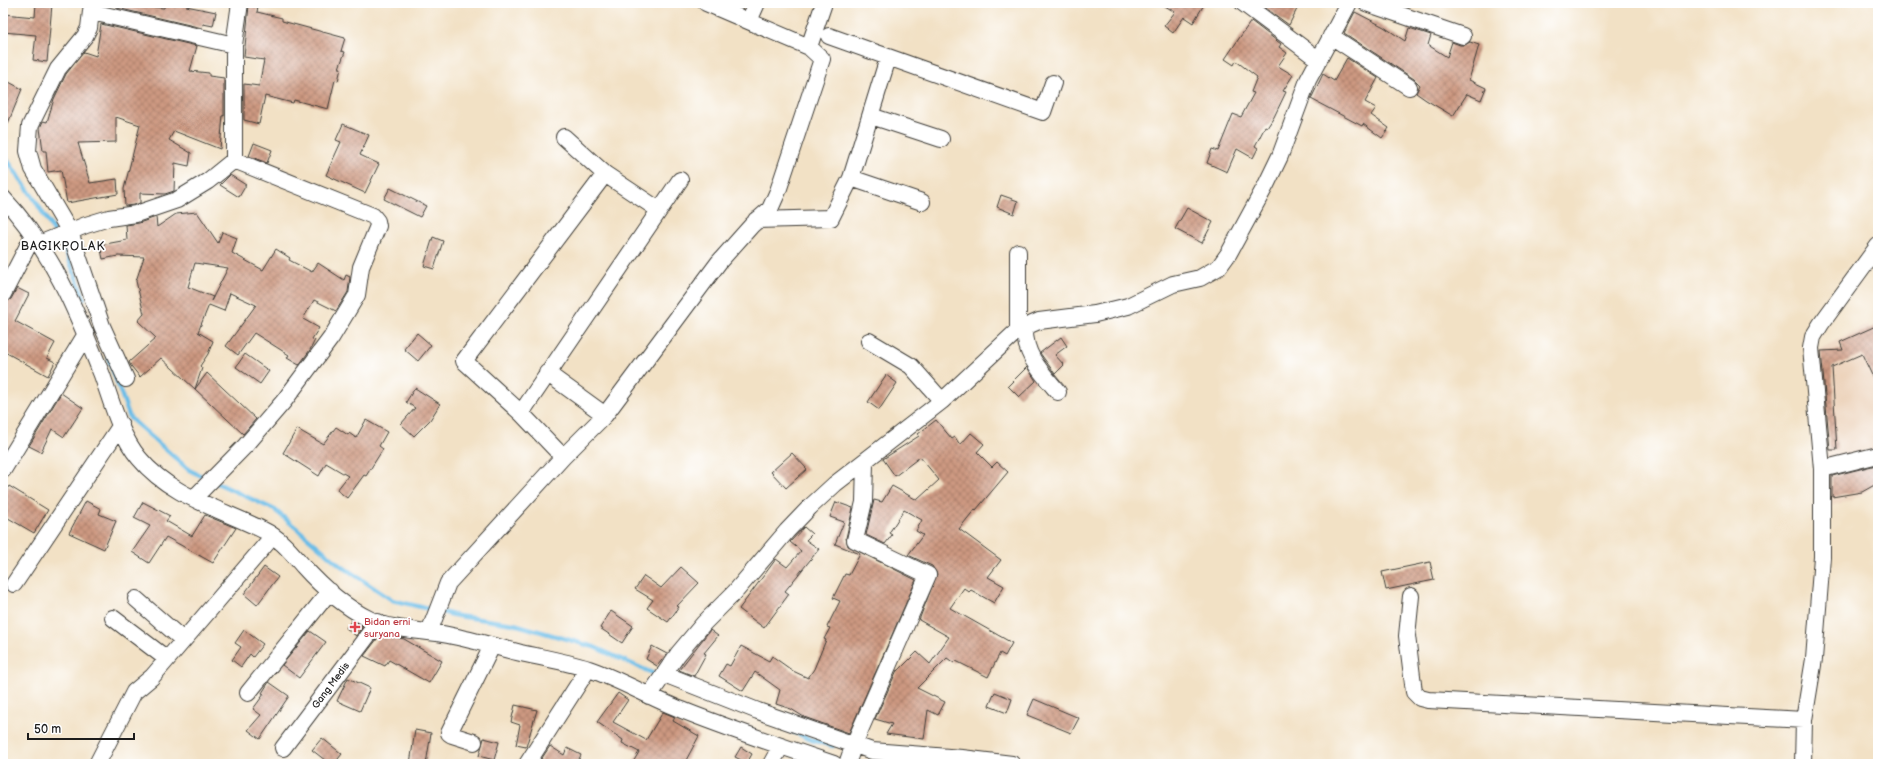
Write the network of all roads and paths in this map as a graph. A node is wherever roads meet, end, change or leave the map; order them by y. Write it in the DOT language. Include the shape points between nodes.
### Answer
graph roads {
  1 [pos="240,3"];
  2 [pos="706,3"];
  3 [pos="757,3"];
  4 [pos="824,3"];
  5 [pos="1243,3"];
  6 [pos="1349,3"];
  7 [pos="1366,3"];
  8 [pos="92,7"];
  9 [pos="750,21"];
  10 [pos="829,36"];
  11 [pos="1331,36"];
  12 [pos="1463,36"];
  13 [pos="234,45"];
  14 [pos="809,47"];
  15 [pos="888,58"];
  16 [pos="1319,60"];
  17 [pos="1053,83"];
  18 [pos="1409,88"];
  19 [pos="871,116"];
  20 [pos="564,137"];
  21 [pos="941,139"];
  22 [pos="234,160"];
  23 [pos="605,174"];
  24 [pos="851,178"];
  25 [pos="680,180"];
  26 [pos="3,198"];
  27 [pos="922,202"];
  28 [pos="659,210"];
  29 [pos="756,220"];
  30 [pos="68,233"];
  31 [pos="41,240"];
  32 [pos="1878,246"];
  33 [pos="1018,252"];
  34 [pos="3,294"];
  35 [pos="1022,328"];
  36 [pos="86,334"];
  37 [pos="870,341"];
  38 [pos="548,372"];
  39 [pos="126,379"];
  40 [pos="1058,392"];
  41 [pos="942,401"];
  42 [pos="520,413"];
  43 [pos="605,415"];
  44 [pos="121,426"];
  45 [pos="1878,455"];
  46 [pos="563,457"];
  47 [pos="865,462"];
  48 [pos="1822,469"];
  49 [pos="3,470"];
  50 [pos="198,494"];
  51 [pos="273,536"];
  52 [pos="14,584"];
  53 [pos="330,591"];
  54 [pos="1410,596"];
  55 [pos="136,599"];
  56 [pos="113,618"];
  57 [pos="378,622"];
  58 [pos="429,632"];
  59 [pos="183,640"];
  60 [pos="492,646"];
  61 [pos="167,659"];
  62 [pos="588,669"];
  63 [pos="657,684"];
  64 [pos="248,693"];
  65 [pos="1804,720"];
  66 [pos="474,742"];
  67 [pos="781,746"];
  68 [pos="283,748"];
  69 [pos="847,756"];
  70 [pos="97,764"];
  71 [pos="528,764"];
  72 [pos="772,764"];
  73 [pos="1012,764"];
  74 [pos="1803,764"];
  1 -- 13 [label="street"];
  2 -- 9 [label="street"];
  3 -- 9 [label="street"];
  4 -- 14 [label="street"];
  5 -- 16 [label="street"];
  6 -- 11 [label="street"];
  7 -- 12 [label="street"];
  8 -- 13 [label="street"];
  8 -- 30 [label="street" via="89,28 58,69 30,126 28,142 33,169"];
  9 -- 14 [label="street"];
  10 -- 15 [label="street"];
  11 -- 16 [label="street"];
  11 -- 18 [label="street"];
  13 -- 22 [label="street"];
  14 -- 29 [label="street" via="822,59 821,65 778,191 770,209"];
  15 -- 17 [label="street" via="1043,112"];
  15 -- 19 [label="street"];
  16 -- 35 [label="street" via="1308,80 1280,156 1266,185 1229,253 1216,270 1200,278 1173,284 1128,306 1095,314 1039,321"];
  19 -- 21 [label="street"];
  19 -- 24 [label="street"];
  20 -- 23 [label="street"];
  22 -- 30 [label="street" via="177,200 136,214 109,218"];
  22 -- 50 [label="street" via="373,216 378,226 361,267 357,295 331,338 284,401 246,446"];
  23 -- 28 [label="street"];
  23 -- 42 [label="street" via="464,361"];
  24 -- 27 [label="street"];
  24 -- 29 [label="street" via="831,218"];
  25 -- 28 [label="street"];
  26 -- 31 [label="street"];
  28 -- 38 [label="street"];
  29 -- 43 [label="street" via="719,262"];
  30 -- 31 [label="street"];
  30 -- 39 [label="street" via="104,332"];
  31 -- 34 [label="street"];
  31 -- 36 [label="street"];
  32 -- 48 [label="street" via="1815,333 1812,343 1814,396"];
  33 -- 35 [label="street"];
  35 -- 40 [label="street" via="1035,364"];
  35 -- 41 [label="street"];
  36 -- 44 [label="street"];
  36 -- 49 [label="street"];
  37 -- 41 [label="street" via="911,366"];
  38 -- 42 [label="street"];
  38 -- 43 [label="street"];
  41 -- 47 [label="street"];
  42 -- 46 [label="street"];
  43 -- 46 [label="street"];
  44 -- 50 [label="street" via="137,455 150,470 180,492"];
  44 -- 52 [label="street"];
  45 -- 48 [label="street"];
  46 -- 58 [label="street" via="448,583"];
  47 -- 63 [label="street" via="822,496 787,531 735,592 704,623"];
  47 -- 69 [label="street" via="864,502 855,540 928,575"];
  48 -- 65 [label="street" via="1820,598"];
  50 -- 51 [label="street"];
  51 -- 53 [label="street"];
  51 -- 59 [label="street"];
  53 -- 57 [label="street" via="343,602"];
  53 -- 64 [label="street"];
  54 -- 65 [label="street" via="1407,636 1414,692 1420,698"];
  55 -- 59 [label="street"];
  56 -- 61 [label="street"];
  57 -- 58 [label="street"];
  57 -- 68 [label="street, Gang Medis"];
  58 -- 60 [label="street"];
  59 -- 61 [label="street"];
  60 -- 62 [label="street"];
  60 -- 66 [label="street" via="449,732"];
  61 -- 70 [label="street" via="152,677 134,692"];
  62 -- 63 [label="street"];
  62 -- 71 [label="street"];
  63 -- 67 [label="street" via="682,710"];
  63 -- 69 [label="street" via="758,711"];
  65 -- 74 [label="street"];
  67 -- 69 [label="street"];
  67 -- 72 [label="street"];
  69 -- 73 [label="street" via="872,751"];
}
